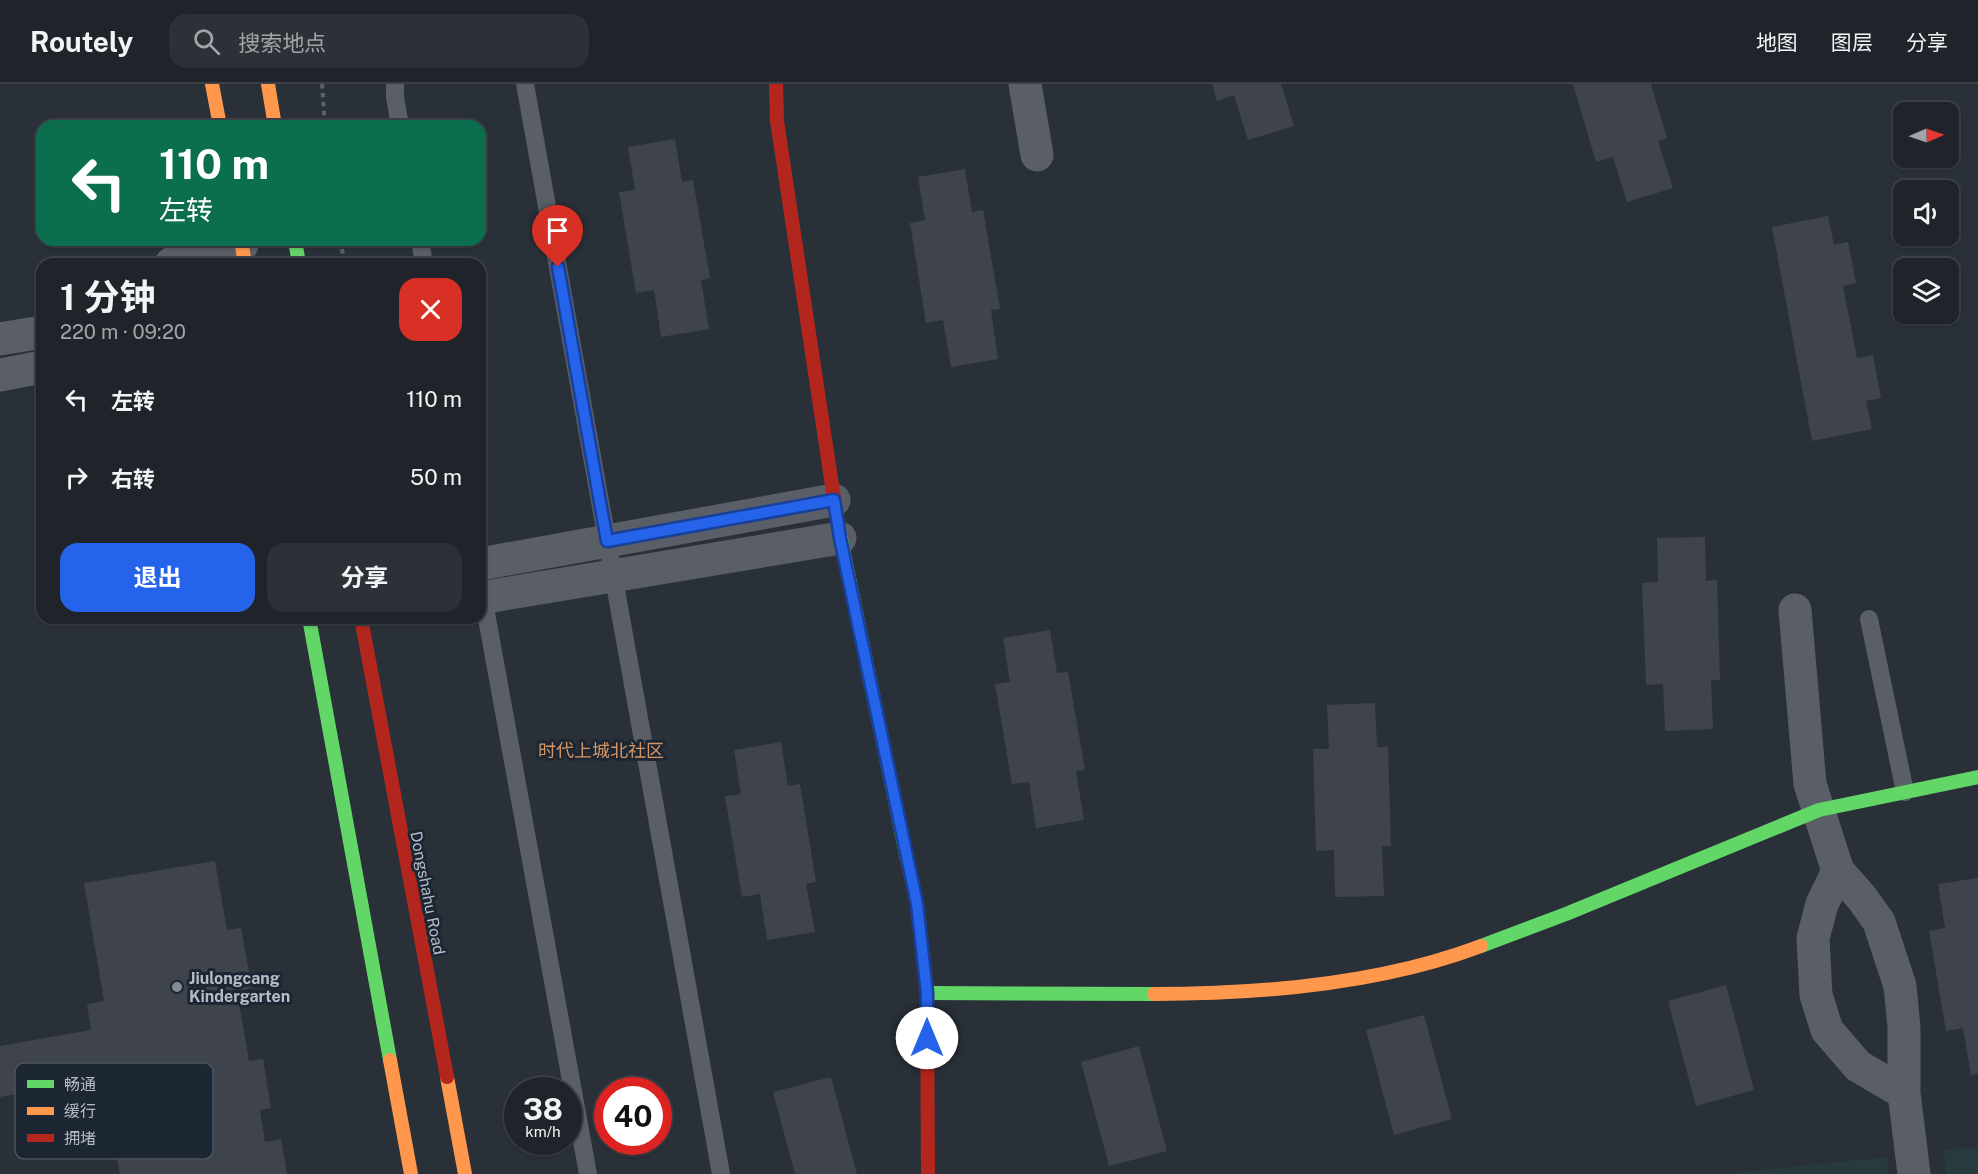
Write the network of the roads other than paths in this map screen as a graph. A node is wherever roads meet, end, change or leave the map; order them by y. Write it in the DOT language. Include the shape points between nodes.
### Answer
graph roads {
  1 [pos="212,84"];
  2 [pos="268,84"];
  3 [pos="395,84"];
  4 [pos="525,84"];
  5 [pos="776,84"];
  6 [pos="1025,84"];
  7 [pos="219,120"];
  8 [pos="274,120"];
  9 [pos="399,120"];
  10 [pos="1037,155"];
  11 [pos="243,250"];
  12 [pos="177,258"];
  13 [pos="36,333"];
  14 [pos="0,339"];
  15 [pos="36,368"];
  16 [pos="0,375"];
  17 [pos="834,500"];
  18 [pos="840,538"];
  19 [pos="607,541"];
  20 [pos="486,563"];
  21 [pos="613,575"];
  22 [pos="486,591"];
  23 [pos="1795,610"];
  24 [pos="486,619"];
  25 [pos="1869,620"];
  26 [pos="310,624"];
  27 [pos="362,624"];
  28 [pos="1978,777"];
  29 [pos="1905,792"];
  30 [pos="1819,810"];
  31 [pos="1838,871"];
  32 [pos="927,993"];
  33 [pos="1904,1093"];
  34 [pos="1912,1161"];
  35 [pos="411,1174"];
  36 [pos="465,1174"];
  37 [pos="588,1174"];
  38 [pos="721,1174"];
  39 [pos="928,1174"];
  1 -- 7 [label="street"];
  2 -- 8 [label="street"];
  3 -- 9 [label="lane"];
  4 -- 19 [label="lane"];
  5 -- 17 [label="street" via="777,121"];
  6 -- 10 [label="street"];
  11 -- 12 [label="street" via="196,251"];
  13 -- 14 [label="street"];
  15 -- 16 [label="street"];
  17 -- 18 [label="street"];
  17 -- 19 [label="street"];
  18 -- 21 [label="street"];
  18 -- 32 [label="street" via="917,904"];
  19 -- 20 [label="street"];
  19 -- 21 [label="lane"];
  21 -- 22 [label="street"];
  21 -- 38 [label="lane"];
  23 -- 30 [label="street" via="1810,784"];
  24 -- 37 [label="lane"];
  25 -- 29 [label="lane"];
  26 -- 35 [label="street"];
  27 -- 36 [label="street, Dongshahu Road"];
  28 -- 29 [label="street"];
  29 -- 30 [label="street"];
  30 -- 31 [label="street"];
  30 -- 32 [label="street" via="1566,914 1454,956 1380,975 1184,994"];
  31 -- 33 [label="street" via="1879,922 1890,949 1900,986 1904,1027"];
  31 -- 33 [label="street" via="1822,904 1813,938 1816,995 1827,1030 1858,1066"];
  32 -- 39 [label="street"];
  33 -- 34 [label="street"];
}
